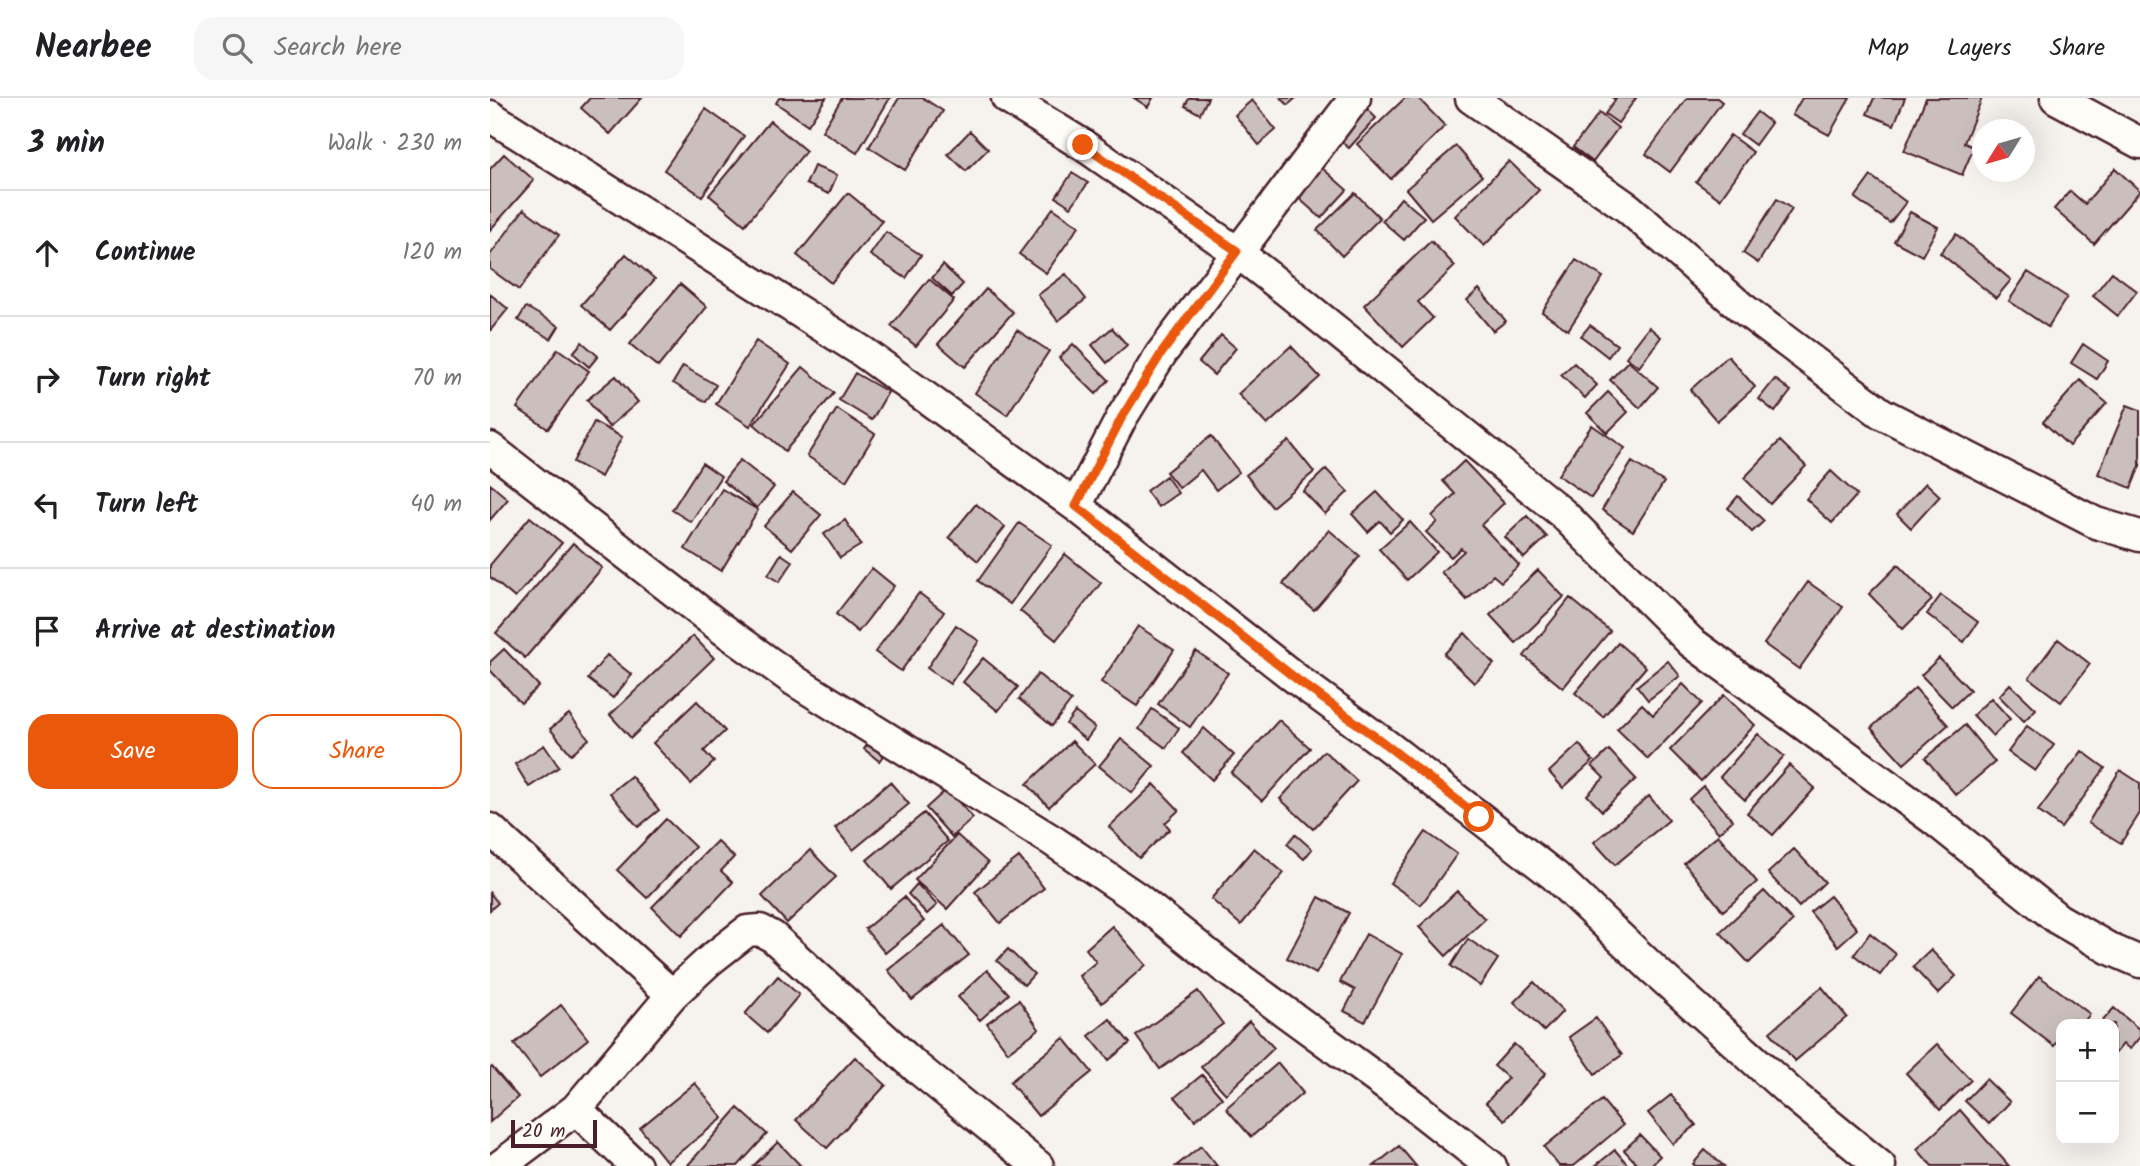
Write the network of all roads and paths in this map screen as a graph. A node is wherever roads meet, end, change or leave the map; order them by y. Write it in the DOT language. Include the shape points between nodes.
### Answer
graph roads {
  1 [pos="1007,98"];
  2 [pos="1355,98"];
  3 [pos="1471,98"];
  4 [pos="2056,98"];
  5 [pos="490,116"];
  6 [pos="2140,143"];
  7 [pos="1237,251"];
  8 [pos="490,448"];
  9 [pos="1076,506"];
  10 [pos="2140,536"];
  11 [pos="490,829"];
  12 [pos="2140,962"];
  13 [pos="672,995"];
  14 [pos="576,1109"];
  15 [pos="500,1166"];
  16 [pos="636,1166"];
  17 [pos="1038,1166"];
  18 [pos="1491,1166"];
  19 [pos="1880,1166"];
  1 -- 7 [label="street"];
  2 -- 7 [label="street"];
  3 -- 10 [label="street" via="1628,208 1742,309 1881,413 2096,523"];
  4 -- 6 [label="street"];
  5 -- 9 [label="street" via="863,352"];
  7 -- 9 [label="street" via="1161,354"];
  7 -- 12 [label="street" via="1562,513 1691,642 1936,821 2059,919"];
  8 -- 18 [label="street" via="795,681 1137,898"];
  9 -- 19 [label="street" via="1555,876 1792,1094"];
  11 -- 13 [label="street"];
  13 -- 14 [label="street"];
  13 -- 17 [label="street" via="747,932 760,930"];
  14 -- 15 [label="street"];
  14 -- 16 [label="street"];
}
